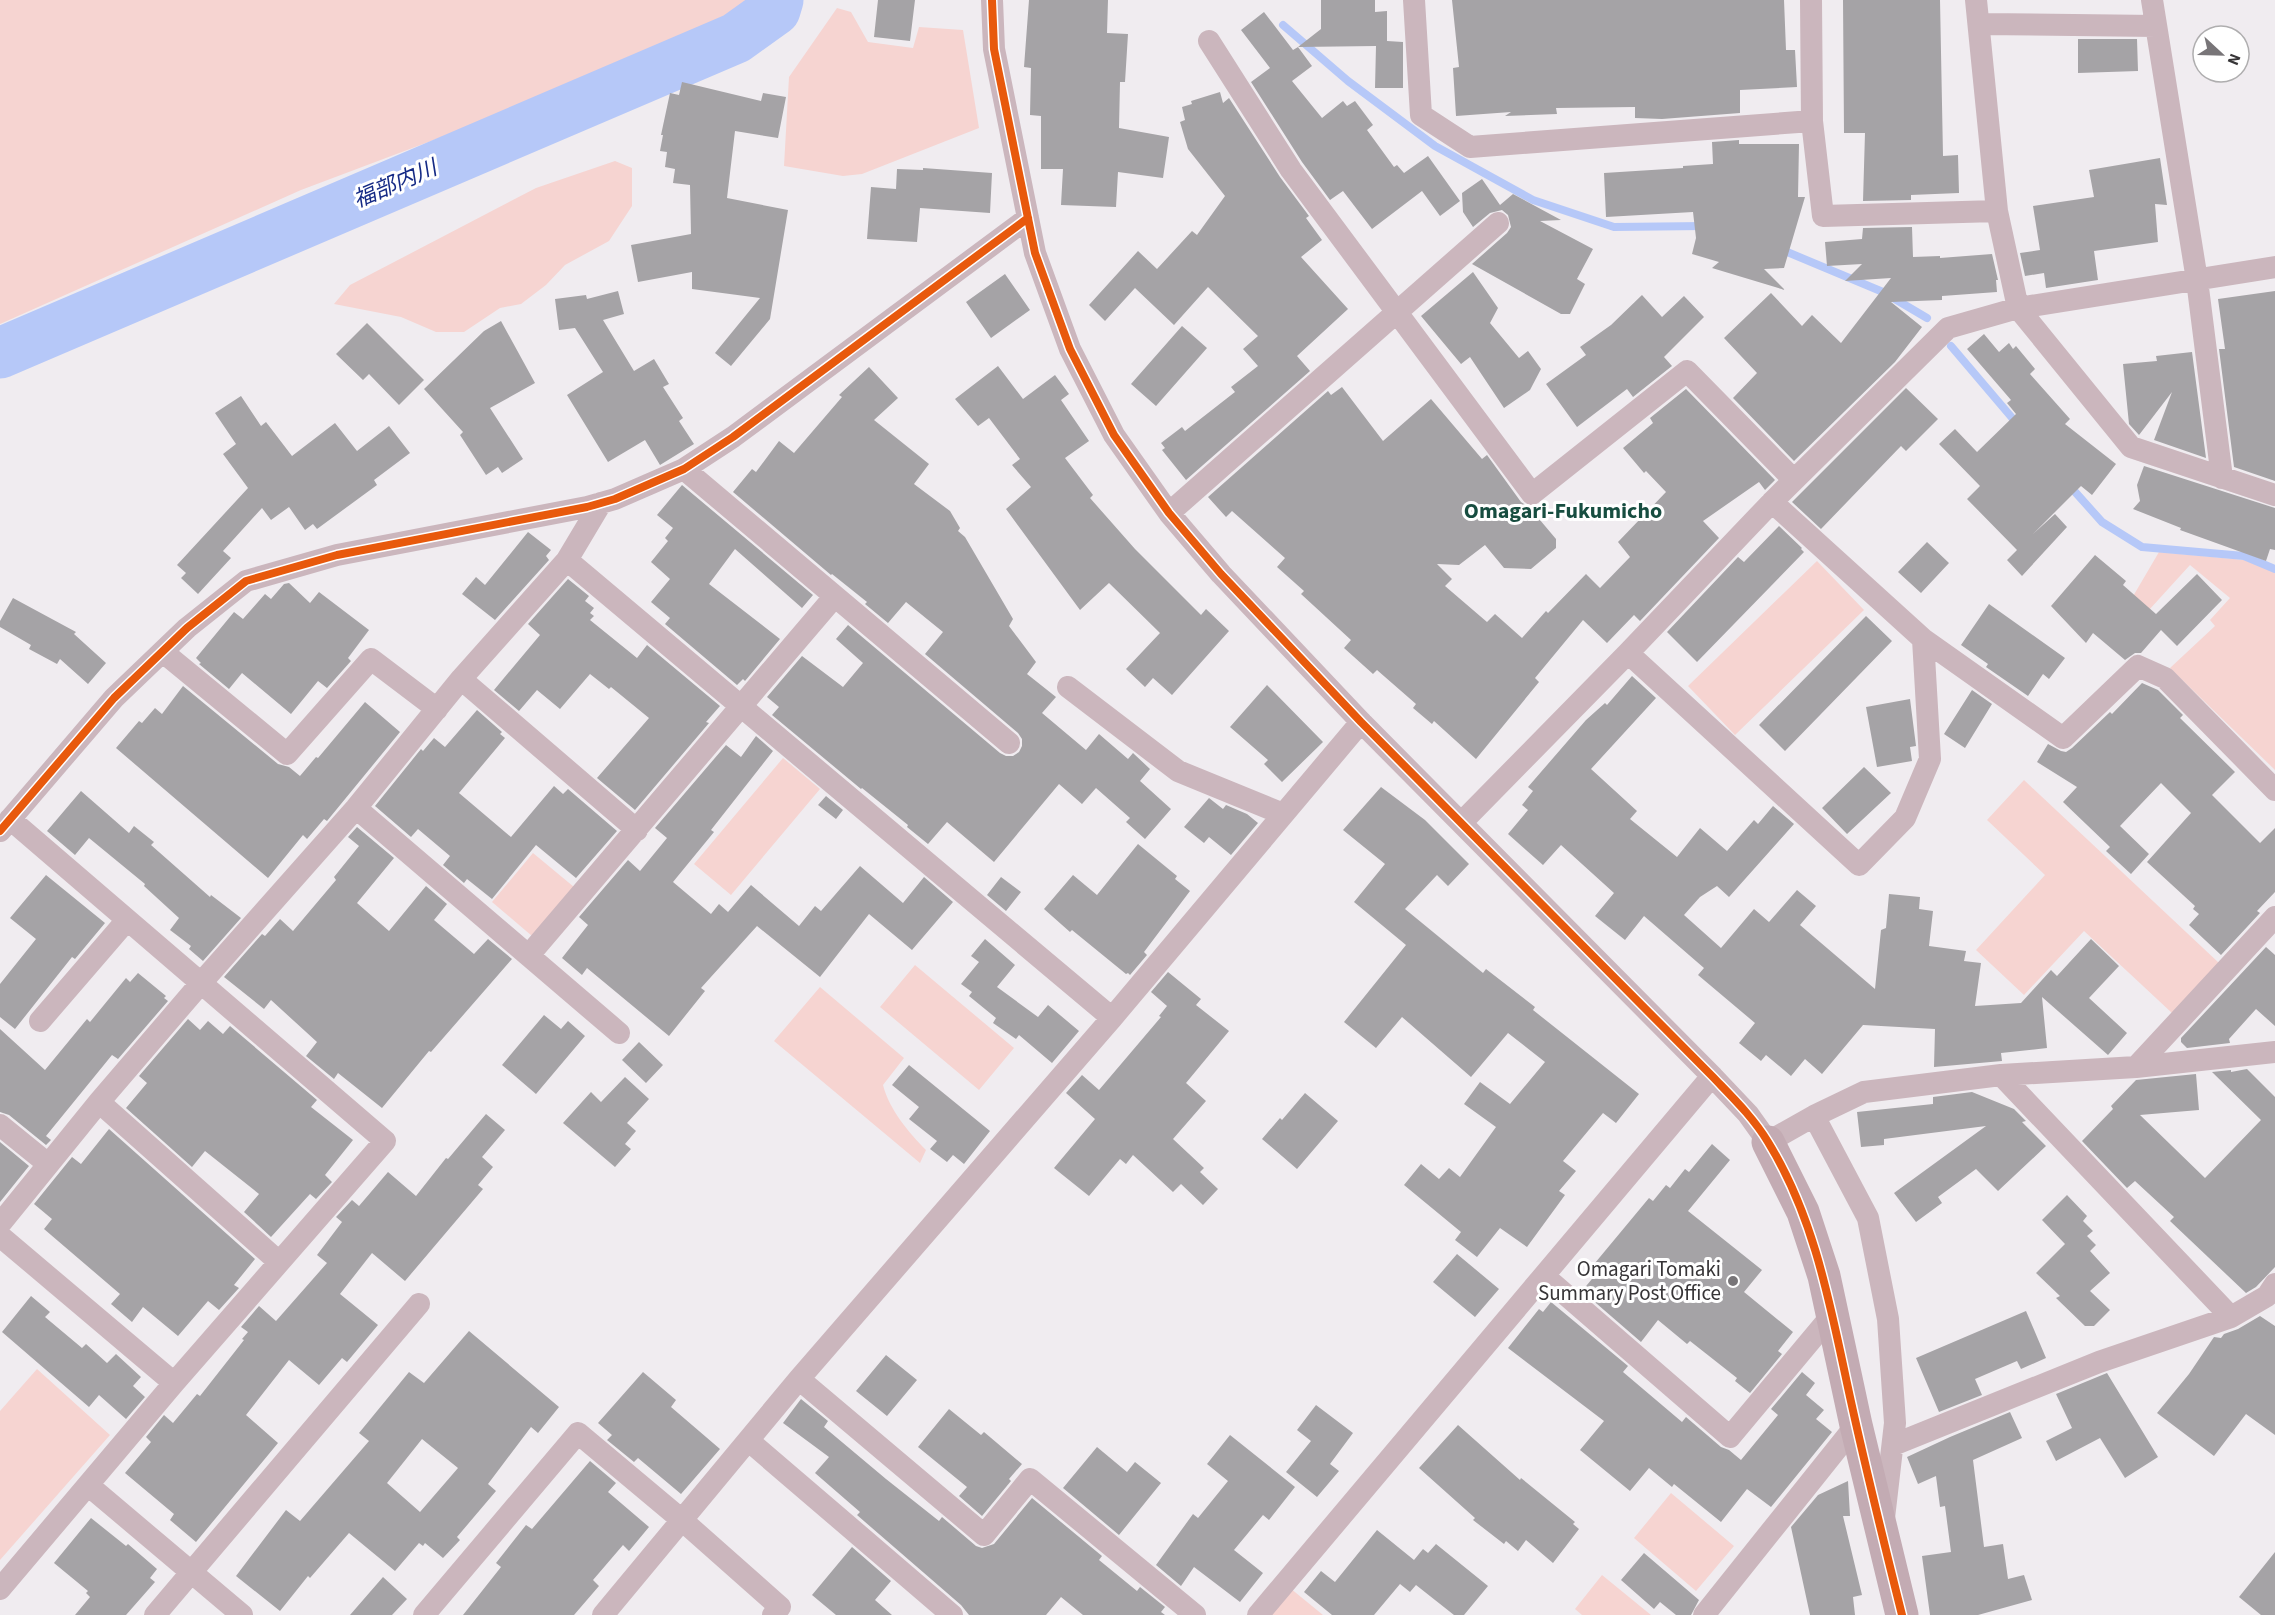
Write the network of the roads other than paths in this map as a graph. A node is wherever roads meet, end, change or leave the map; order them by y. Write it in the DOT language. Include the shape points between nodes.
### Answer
graph roads {
  1 [pos="992,0"];
  2 [pos="1414,0"];
  3 [pos="1811,0"];
  4 [pos="1976,0"];
  5 [pos="2152,0"];
  6 [pos="1979,24"];
  7 [pos="2156,26"];
  8 [pos="1209,41"];
  9 [pos="1812,121"];
  10 [pos="1997,212"];
  11 [pos="1028,218"];
  12 [pos="1498,223"];
  13 [pos="2275,267"];
  14 [pos="2197,280"];
  15 [pos="2018,309"];
  16 [pos="1396,313"];
  17 [pos="684,469"];
  18 [pos="2222,478"];
  19 [pos="1794,480"];
  20 [pos="2275,495"];
  21 [pos="601,502"];
  22 [pos="1772,502"];
  23 [pos="1169,513"];
  24 [pos="567,560"];
  25 [pos="835,596"];
  26 [pos="1923,639"];
  27 [pos="163,652"];
  28 [pos="1628,653"];
  29 [pos="461,679"];
  30 [pos="1068,687"];
  31 [pos="740,706"];
  32 [pos="436,709"];
  33 [pos="1361,722"];
  34 [pos="1009,743"];
  35 [pos="2275,790"];
  36 [pos="356,808"];
  37 [pos="1283,814"];
  38 [pos="1462,822"];
  39 [pos="5,825"];
  40 [pos="637,830"];
  41 [pos="2275,917"];
  42 [pos="127,920"];
  43 [pos="529,955"];
  44 [pos="201,983"];
  45 [pos="1112,1018"];
  46 [pos="40,1022"];
  47 [pos="619,1033"];
  48 [pos="2275,1052"];
  49 [pos="2136,1067"];
  50 [pos="1712,1076"];
  51 [pos="2001,1076"];
  52 [pos="99,1102"];
  53 [pos="1814,1116"];
  54 [pos="0,1125"];
  55 [pos="1768,1142"];
  56 [pos="48,1164"];
  57 [pos="0,1224"];
  58 [pos="0,1236"];
  59 [pos="279,1262"];
  60 [pos="1544,1276"];
  61 [pos="2275,1284"];
  62 [pos="419,1304"];
  63 [pos="1832,1315"];
  64 [pos="2231,1317"];
  65 [pos="799,1379"];
  66 [pos="174,1383"];
  67 [pos="1856,1425"];
  68 [pos="749,1441"];
  69 [pos="1893,1446"];
  70 [pos="88,1485"];
  71 [pos="683,1521"];
  72 [pos="1882,1534"];
  73 [pos="191,1572"];
  74 [pos="0,1589"];
  75 [pos="781,1612"];
  76 [pos="154,1615"];
  77 [pos="242,1615"];
  78 [pos="424,1615"];
  79 [pos="603,1615"];
  80 [pos="952,1615"];
  81 [pos="1194,1615"];
  82 [pos="1258,1615"];
  83 [pos="1704,1615"];
  84 [pos="1902,1615"];
  1 -- 11 [label="street" via="994,49"];
  2 -- 9 [label="street" via="1420,115 1470,147"];
  3 -- 9 [label="street"];
  4 -- 6 [label="street"];
  5 -- 7 [label="street"];
  6 -- 7 [label="street"];
  6 -- 10 [label="street"];
  7 -- 14 [label="street"];
  8 -- 16 [label="street" via="1291,170"];
  9 -- 10 [label="street" via="1823,216"];
  10 -- 15 [label="street"];
  11 -- 17 [label="street" via="733,437"];
  11 -- 23 [label="street" via="1035,254 1070,349 1114,435"];
  12 -- 16 [label="street"];
  13 -- 14 [label="street"];
  14 -- 15 [label="street"];
  14 -- 18 [label="street"];
  15 -- 18 [label="street" via="2131,447"];
  15 -- 19 [label="street" via="1948,328"];
  16 -- 19 [label="street" via="1532,494 1687,371"];
  16 -- 23 [label="street"];
  17 -- 21 [label="street"];
  17 -- 25 [label="street"];
  18 -- 20 [label="street"];
  19 -- 22 [label="street"];
  21 -- 24 [label="street"];
  21 -- 27 [label="street" via="337,555 246,581"];
  22 -- 26 [label="street"];
  22 -- 28 [label="street"];
  23 -- 33 [label="street"];
  24 -- 29 [label="street"];
  24 -- 31 [label="street"];
  25 -- 31 [label="street"];
  25 -- 34 [label="street"];
  26 -- 28 [label="street" via="1930,759 1905,818 1859,865"];
  26 -- 35 [label="street" via="2063,738 2138,666 2165,678"];
  27 -- 32 [label="street" via="287,754 370,659"];
  27 -- 39 [label="street" via="114,698"];
  28 -- 38 [label="street"];
  29 -- 32 [label="street"];
  29 -- 40 [label="street"];
  30 -- 37 [label="street" via="1178,771"];
  31 -- 40 [label="street"];
  31 -- 45 [label="street"];
  32 -- 36 [label="street"];
  33 -- 37 [label="street"];
  33 -- 38 [label="street"];
  36 -- 43 [label="street"];
  36 -- 44 [label="street"];
  37 -- 45 [label="street"];
  38 -- 50 [label="street"];
  39 -- 42 [label="street"];
  40 -- 43 [label="street"];
  41 -- 49 [label="street"];
  42 -- 44 [label="street"];
  42 -- 46 [label="street"];
  43 -- 47 [label="street"];
  44 -- 52 [label="street"];
  44 -- 59 [label="street" via="385,1142"];
  45 -- 65 [label="street"];
  48 -- 49 [label="street"];
  49 -- 51 [label="street"];
  50 -- 55 [label="street"];
  50 -- 60 [label="street"];
  51 -- 53 [label="street" via="1864,1092"];
  51 -- 64 [label="street"];
  52 -- 56 [label="street"];
  52 -- 59 [label="street"];
  53 -- 55 [label="street"];
  53 -- 69 [label="street" via="1868,1218 1888,1319"];
  54 -- 56 [label="street"];
  55 -- 63 [label="street" via="1803,1212"];
  56 -- 57 [label="street"];
  58 -- 66 [label="street"];
  59 -- 66 [label="street"];
  60 -- 63 [label="street" via="1730,1437"];
  60 -- 82 [label="street"];
  61 -- 64 [label="street" via="2267,1296"];
  62 -- 73 [label="street"];
  63 -- 67 [label="street"];
  64 -- 69 [label="street" via="2099,1362"];
  65 -- 68 [label="street"];
  65 -- 81 [label="street" via="984,1535 1030,1479"];
  66 -- 70 [label="street"];
  67 -- 72 [label="street"];
  67 -- 83 [label="street"];
  68 -- 71 [label="street"];
  68 -- 80 [label="street"];
  69 -- 72 [label="street"];
  70 -- 73 [label="street"];
  70 -- 74 [label="street"];
  71 -- 75 [label="street"];
  71 -- 78 [label="street" via="578,1433"];
  71 -- 79 [label="street"];
  72 -- 84 [label="street"];
  73 -- 76 [label="street"];
  73 -- 77 [label="street"];
}
